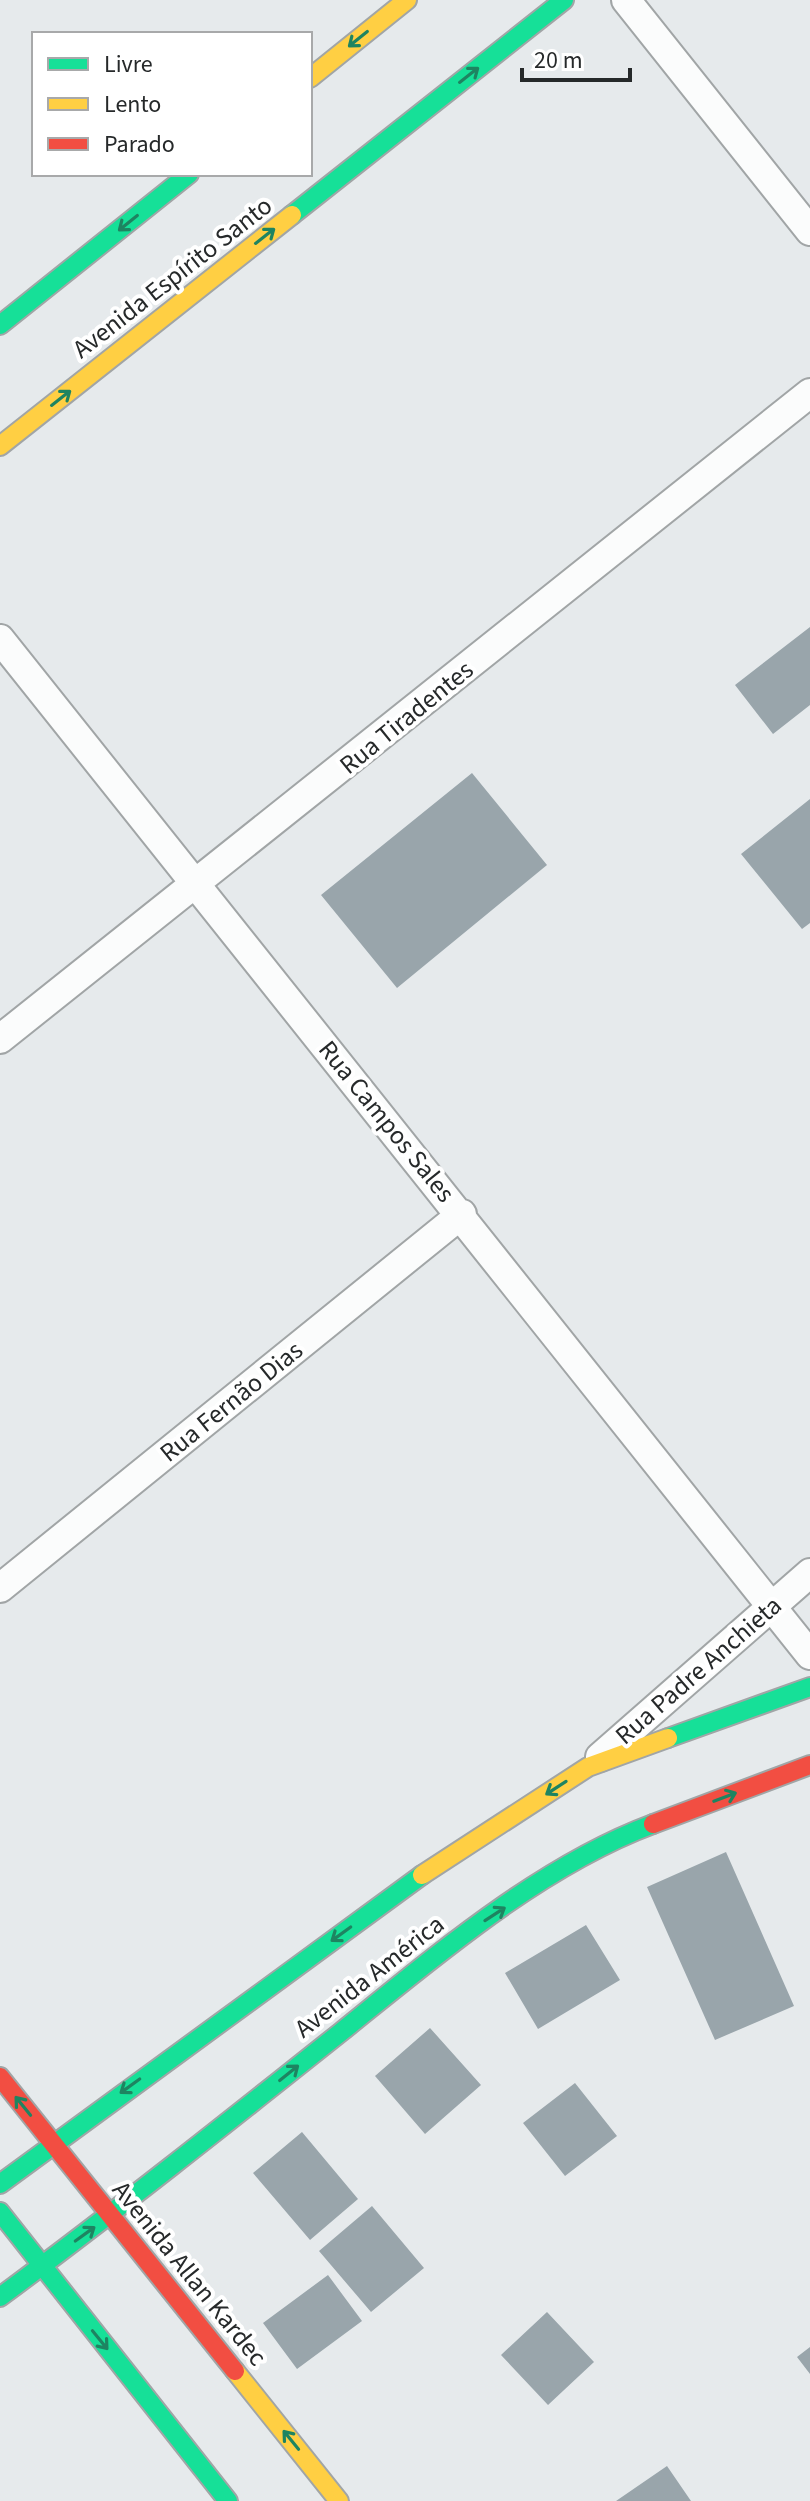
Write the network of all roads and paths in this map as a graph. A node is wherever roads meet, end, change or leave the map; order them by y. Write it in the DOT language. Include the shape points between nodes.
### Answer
graph roads {
  1 [pos="407,0"];
  2 [pos="564,0"];
  3 [pos="626,0"];
  4 [pos="312,76"];
  5 [pos="186,176"];
  6 [pos="810,231"];
  7 [pos="0,325"];
  8 [pos="810,393"];
  9 [pos="0,446"];
  10 [pos="0,639"];
  11 [pos="198,884"];
  12 [pos="0,1039"];
  13 [pos="462,1214"];
  14 [pos="810,1573"];
  15 [pos="0,1588"];
  16 [pos="771,1605"];
  17 [pos="810,1655"];
  18 [pos="810,1687"];
  19 [pos="810,1765"];
  20 [pos="588,1767"];
  21 [pos="0,2077"];
  22 [pos="52,2143"];
  23 [pos="0,2184"];
  24 [pos="0,2212"];
  25 [pos="111,2215"];
  26 [pos="41,2266"];
  27 [pos="0,2297"];
  28 [pos="228,2501"];
  29 [pos="339,2501"];
  1 -- 4 [label="main road, one-way"];
  9 -- 2 [label="main road, Avenida Espírito Santo, one-way"];
  3 -- 6 [label="street"];
  5 -- 7 [label="main road, one-way"];
  8 -- 11 [label="street, Rua Tiradentes"];
  10 -- 11 [label="street, Rua Campos Sales"];
  11 -- 12 [label="street, Rua Tiradentes"];
  11 -- 13 [label="street, Rua Campos Sales"];
  13 -- 15 [label="street, Rua Fernão Dias"];
  13 -- 16 [label="street, Rua Campos Sales"];
  14 -- 16 [label="street, Rua Padre Anchieta"];
  16 -- 17 [label="street, Rua Campos Sales"];
  16 -- 20 [label="street, Rua Padre Anchieta"];
  18 -- 20 [label="main road, Avenida América"];
  25 -- 19 [label="main road, Avenida América, one-way" via="465,1933 609,1840"];
  20 -- 22 [label="main road, Avenida América, one-way" via="432,1867"];
  22 -- 21 [label="main road, Avenida Allan Kardec, one-way"];
  22 -- 23 [label="main road, Avenida América"];
  22 -- 25 [label="main road, Avenida Allan Kardec"];
  24 -- 26 [label="main road"];
  26 -- 25 [label="main road, Avenida América, one-way"];
  29 -- 25 [label="main road, Avenida Allan Kardec, one-way"];
  26 -- 27 [label="main road, Avenida América"];
  26 -- 28 [label="main road, one-way"];
}
